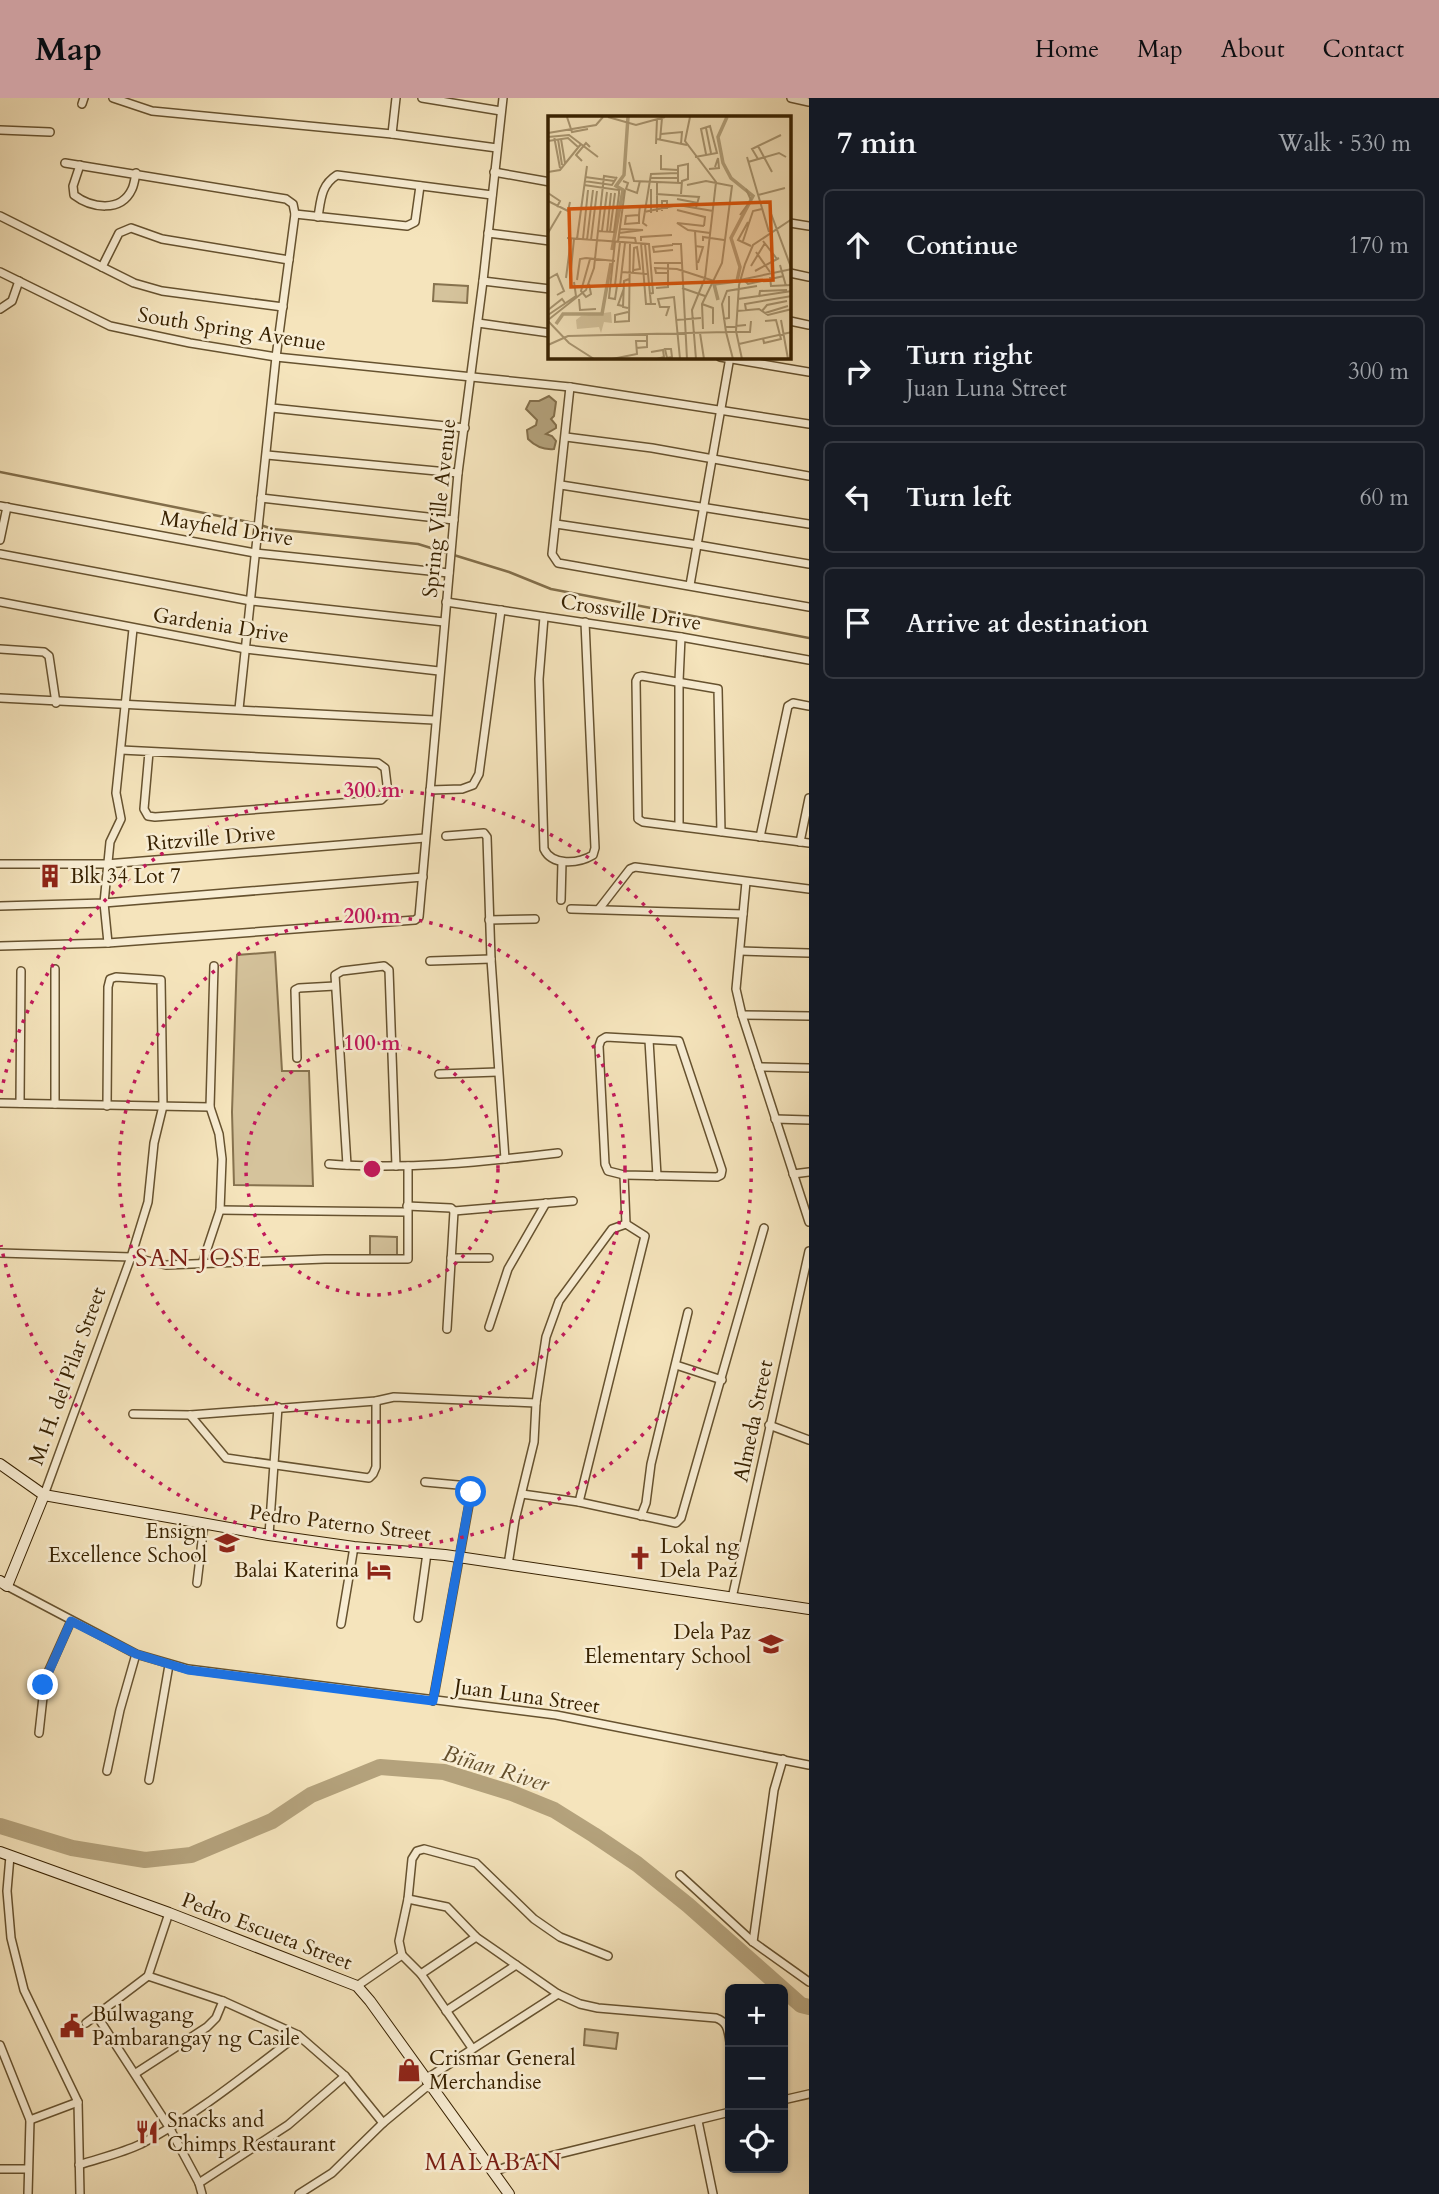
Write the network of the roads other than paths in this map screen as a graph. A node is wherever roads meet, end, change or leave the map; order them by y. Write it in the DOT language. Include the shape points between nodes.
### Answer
graph roads {
  1 [pos="113,98"];
  2 [pos="396,98"];
  3 [pos="422,98"];
  4 [pos="503,98"];
  5 [pos="791,98"];
  6 [pos="809,103"];
  7 [pos="501,111"];
  8 [pos="0,130"];
  9 [pos="50,132"];
  10 [pos="392,134"];
  11 [pos="498,148"];
  12 [pos="65,163"];
  13 [pos="80,165"];
  14 [pos="494,172"];
  15 [pos="136,173"];
  16 [pos="548,182"];
  17 [pos="420,186"];
  18 [pos="492,195"];
  19 [pos="295,214"];
  20 [pos="0,216"];
  21 [pos="318,217"];
  22 [pos="488,233"];
  23 [pos="548,241"];
  24 [pos="289,260"];
  25 [pos="102,267"];
  26 [pos="0,272"];
  27 [pos="19,281"];
  28 [pos="483,281"];
  29 [pos="548,289"];
  30 [pos="283,307"];
  31 [pos="0,309"];
  32 [pos="478,323"];
  33 [pos="548,333"];
  34 [pos="276,357"];
  35 [pos="730,359"];
  36 [pos="736,359"];
  37 [pos="809,372"];
  38 [pos="471,377"];
  39 [pos="570,387"];
  40 [pos="272,408"];
  41 [pos="720,410"];
  42 [pos="809,424"];
  43 [pos="465,428"];
  44 [pos="566,437"];
  45 [pos="267,455"];
  46 [pos="714,460"];
  47 [pos="458,473"];
  48 [pos="809,476"];
  49 [pos="561,485"];
  50 [pos="261,498"];
  51 [pos="3,507"];
  52 [pos="705,507"];
  53 [pos="454,520"];
  54 [pos="556,524"];
  55 [pos="809,524"];
  56 [pos="0,540"];
  57 [pos="698,545"];
  58 [pos="255,553"];
  59 [pos="0,554"];
  60 [pos="809,564"];
  61 [pos="449,573"];
  62 [pos="690,585"];
  63 [pos="251,601"];
  64 [pos="0,602"];
  65 [pos="446,602"];
  66 [pos="809,607"];
  67 [pos="501,610"];
  68 [pos="544,617"];
  69 [pos="444,622"];
  70 [pos="586,622"];
  71 [pos="133,629"];
  72 [pos="681,637"];
  73 [pos="0,649"];
  74 [pos="246,649"];
  75 [pos="809,660"];
  76 [pos="439,671"];
  77 [pos="678,681"];
  78 [pos="0,698"];
  79 [pos="56,703"];
  80 [pos="124,704"];
  81 [pos="809,706"];
  82 [pos="239,709"];
  83 [pos="435,720"];
  84 [pos="121,750"];
  85 [pos="149,752"];
  86 [pos="429,790"];
  87 [pos="809,798"];
  88 [pos="680,827"];
  89 [pos="721,832"];
  90 [pos="446,836"];
  91 [pos="760,837"];
  92 [pos="425,838"];
  93 [pos="800,842"];
  94 [pos="809,843"];
  95 [pos="562,862"];
  96 [pos="0,864"];
  97 [pos="106,864"];
  98 [pos="423,877"];
  99 [pos="746,882"];
  100 [pos="809,890"];
  101 [pos="562,901"];
  102 [pos="104,903"];
  103 [pos="0,906"];
  104 [pos="571,909"];
  105 [pos="599,909"];
  106 [pos="743,914"];
  107 [pos="536,919"];
  108 [pos="489,920"];
  109 [pos="108,943"];
  110 [pos="0,946"];
  111 [pos="740,951"];
  112 [pos="809,953"];
  113 [pos="491,959"];
  114 [pos="430,961"];
  115 [pos="214,966"];
  116 [pos="55,969"];
  117 [pos="21,971"];
  118 [pos="335,986"];
  119 [pos="742,1015"];
  120 [pos="809,1016"];
  121 [pos="649,1041"];
  122 [pos="297,1058"];
  123 [pos="759,1067"];
  124 [pos="809,1069"];
  125 [pos="498,1072"];
  126 [pos="439,1074"];
  127 [pos="0,1103"];
  128 [pos="20,1103"];
  129 [pos="55,1104"];
  130 [pos="107,1106"];
  131 [pos="163,1106"];
  132 [pos="210,1107"];
  133 [pos="775,1119"];
  134 [pos="809,1120"];
  135 [pos="558,1153"];
  136 [pos="505,1159"];
  137 [pos="329,1164"];
  138 [pos="346,1165"];
  139 [pos="396,1166"];
  140 [pos="408,1166"];
  141 [pos="809,1172"];
  142 [pos="793,1174"];
  143 [pos="624,1175"];
  144 [pos="657,1176"];
  145 [pos="573,1201"];
  146 [pos="547,1203"];
  147 [pos="407,1209"];
  148 [pos="220,1210"];
  149 [pos="454,1211"];
  150 [pos="809,1222"];
  151 [pos="626,1224"];
  152 [pos="764,1228"];
  153 [pos="809,1251"];
  154 [pos="0,1253"];
  155 [pos="131,1257"];
  156 [pos="451,1258"];
  157 [pos="489,1258"];
  158 [pos="201,1264"];
  159 [pos="688,1312"];
  160 [pos="489,1326"];
  161 [pos="447,1329"];
  162 [pos="676,1365"];
  163 [pos="722,1380"];
  164 [pos="376,1401"];
  165 [pos="536,1403"];
  166 [pos="278,1407"];
  167 [pos="133,1414"];
  168 [pos="190,1415"];
  169 [pos="769,1425"];
  170 [pos="809,1440"];
  171 [pos="0,1464"];
  172 [pos="275,1466"];
  173 [pos="425,1482"];
  174 [pos="522,1494"];
  175 [pos="44,1495"];
  176 [pos="579,1502"];
  177 [pos="641,1516"];
  178 [pos="204,1524"];
  179 [pos="269,1535"];
  180 [pos="355,1547"];
  181 [pos="426,1553"];
  182 [pos="459,1557"];
  183 [pos="508,1565"];
  184 [pos="3,1583"];
  185 [pos="197,1583"];
  186 [pos="732,1598"];
  187 [pos="809,1609"];
  188 [pos="418,1618"];
  189 [pos="71,1621"];
  190 [pos="341,1624"];
  191 [pos="136,1654"];
  192 [pos="169,1665"];
  193 [pos="433,1701"];
  194 [pos="38,1733"];
  195 [pos="783,1759"];
  196 [pos="809,1765"];
  197 [pos="107,1771"];
  198 [pos="149,1780"];
  199 [pos="5,1854"];
  200 [pos="680,1875"];
  201 [pos="4,1891"];
  202 [pos="408,1899"];
  203 [pos="169,1913"];
  204 [pos="476,1937"];
  205 [pos="753,1942"];
  206 [pos="402,1955"];
  207 [pos="608,1956"];
  208 [pos="516,1965"];
  209 [pos="421,1974"];
  210 [pos="148,1976"];
  211 [pos="809,1982"];
  212 [pos="357,1986"];
  213 [pos="558,1994"];
  214 [pos="223,2001"];
  215 [pos="446,2011"];
  216 [pos="97,2016"];
  217 [pos="86,2023"];
  218 [pos="725,2023"];
  219 [pos="298,2035"];
  220 [pos="0,2045"];
  221 [pos="472,2048"];
  222 [pos="136,2073"];
  223 [pos="345,2076"];
  224 [pos="428,2081"];
  225 [pos="809,2094"];
  226 [pos="788,2099"];
  227 [pos="78,2102"];
  228 [pos="725,2113"];
  229 [pos="30,2120"];
  230 [pos="698,2121"];
  231 [pos="383,2123"];
  232 [pos="169,2127"];
  233 [pos="79,2165"];
  234 [pos="0,2169"];
  235 [pos="27,2169"];
  236 [pos="493,2172"];
  237 [pos="199,2183"];
  238 [pos="28,2194"];
  239 [pos="80,2194"];
  240 [pos="202,2194"];
  241 [pos="299,2194"];
  242 [pos="509,2194"];
  243 [pos="712,2194"];
  1 -- 10 [label="street" via="152,111"];
  2 -- 10 [label="street"];
  3 -- 7 [label="street"];
  4 -- 7 [label="street, Spring Ville Avenue"];
  5 -- 6 [label="street"];
  7 -- 11 [label="street, Spring Ville Avenue"];
  8 -- 9 [label="street"];
  10 -- 11 [label="street"];
  11 -- 14 [label="street, Spring Ville Avenue"];
  12 -- 13 [label="street"];
  13 -- 15 [label="street"];
  13 -- 15 [label="street" via="74,195 99,206 122,200 132,190"];
  14 -- 16 [label="street"];
  14 -- 18 [label="street, Spring Ville Avenue"];
  15 -- 19 [label="street" via="286,199"];
  17 -- 18 [label="street"];
  17 -- 21 [label="street" via="337,175 323,189"];
  17 -- 21 [label="street" via="415,222 407,226"];
  18 -- 22 [label="street, Spring Ville Avenue"];
  19 -- 21 [label="street"];
  19 -- 24 [label="street"];
  20 -- 25 [label="street"];
  22 -- 23 [label="street"];
  22 -- 28 [label="street, Spring Ville Avenue"];
  24 -- 25 [label="street" via="162,239 131,228 119,233"];
  24 -- 30 [label="street"];
  25 -- 30 [label="street" via="162,291"];
  26 -- 27 [label="street, South Spring Avenue"];
  27 -- 31 [label="street" via="12,301"];
  27 -- 34 [label="street, South Spring Avenue" via="110,326"];
  28 -- 29 [label="street"];
  28 -- 32 [label="street, Spring Ville Avenue"];
  30 -- 34 [label="street"];
  32 -- 33 [label="street"];
  32 -- 38 [label="street, Spring Ville Avenue"];
  34 -- 38 [label="street, South Spring Avenue"];
  34 -- 40 [label="street"];
  35 -- 41 [label="street"];
  36 -- 37 [label="street"];
  38 -- 39 [label="street, South Spring Avenue"];
  38 -- 43 [label="street, Spring Ville Avenue"];
  39 -- 41 [label="street, South Spring Avenue"];
  39 -- 44 [label="street"];
  40 -- 43 [label="street"];
  40 -- 45 [label="street"];
  41 -- 42 [label="street, South Spring Avenue"];
  41 -- 46 [label="street"];
  43 -- 47 [label="street, Spring Ville Avenue"];
  44 -- 46 [label="street"];
  44 -- 49 [label="street"];
  45 -- 47 [label="street"];
  45 -- 50 [label="street"];
  46 -- 48 [label="street"];
  46 -- 52 [label="street"];
  47 -- 53 [label="street, Spring Ville Avenue"];
  49 -- 52 [label="street"];
  49 -- 54 [label="street"];
  50 -- 53 [label="street"];
  50 -- 58 [label="street"];
  51 -- 56 [label="street"];
  51 -- 58 [label="street, Mayfield Drive"];
  52 -- 55 [label="street"];
  52 -- 57 [label="street"];
  53 -- 61 [label="street, Spring Ville Avenue"];
  54 -- 57 [label="street"];
  54 -- 62 [label="street" via="552,554 558,563"];
  57 -- 60 [label="street"];
  57 -- 62 [label="street"];
  58 -- 61 [label="street, Mayfield Drive"];
  58 -- 63 [label="street"];
  59 -- 63 [label="street"];
  61 -- 65 [label="street, Spring Ville Avenue"];
  62 -- 66 [label="street"];
  63 -- 69 [label="street"];
  63 -- 74 [label="street"];
  64 -- 71 [label="street, Gardenia Drive"];
  65 -- 67 [label="street, Crossville Drive"];
  65 -- 69 [label="street, Spring Ville Avenue"];
  67 -- 68 [label="street, Crossville Drive"];
  67 -- 86 [label="street" via="479,774 473,785 462,789"];
  68 -- 70 [label="street, Crossville Drive"];
  68 -- 95 [label="street" via="539,679 544,849 547,856"];
  69 -- 76 [label="street, Spring Ville Avenue"];
  70 -- 72 [label="street, Crossville Drive"];
  70 -- 95 [label="street" via="595,848 587,858"];
  71 -- 74 [label="street, Gardenia Drive"];
  71 -- 80 [label="street"];
  72 -- 75 [label="street, Crossville Drive"];
  72 -- 77 [label="street"];
  73 -- 79 [label="street" via="49,656"];
  74 -- 76 [label="street, Gardenia Drive"];
  74 -- 82 [label="street"];
  76 -- 83 [label="street, Spring Ville Avenue"];
  77 -- 88 [label="street"];
  77 -- 88 [label="street" via="642,676 636,681 636,814 643,822"];
  77 -- 89 [label="street" via="716,688 720,693"];
  78 -- 79 [label="street"];
  79 -- 80 [label="street"];
  80 -- 82 [label="street"];
  80 -- 84 [label="street"];
  81 -- 91 [label="street" via="788,706"];
  82 -- 83 [label="street"];
  83 -- 86 [label="street, Spring Ville Avenue"];
  84 -- 85 [label="street"];
  84 -- 97 [label="street" via="116,793 121,819"];
  85 -- 85 [label="street" via="378,763 385,768 388,793 382,800 148,816 144,809"];
  86 -- 92 [label="street, Spring Ville Avenue"];
  87 -- 93 [label="street"];
  88 -- 89 [label="street"];
  89 -- 91 [label="street"];
  90 -- 108 [label="street" via="486,834"];
  91 -- 93 [label="street"];
  92 -- 97 [label="street, Ritzville Drive"];
  92 -- 98 [label="street, Spring Ville Avenue"];
  93 -- 94 [label="street"];
  95 -- 101 [label="street"];
  96 -- 97 [label="street, Ritzville Drive"];
  97 -- 102 [label="street"];
  98 -- 102 [label="street"];
  98 -- 109 [label="street, Spring Ville Avenue" via="420,914 415,920"];
  99 -- 100 [label="street"];
  99 -- 105 [label="street" via="635,867"];
  99 -- 106 [label="street"];
  102 -- 103 [label="street"];
  102 -- 109 [label="street"];
  104 -- 105 [label="street"];
  105 -- 106 [label="street"];
  106 -- 111 [label="street"];
  107 -- 108 [label="street"];
  108 -- 113 [label="street"];
  109 -- 110 [label="street"];
  111 -- 112 [label="street"];
  111 -- 119 [label="street" via="736,989"];
  113 -- 114 [label="street"];
  113 -- 125 [label="street"];
  115 -- 132 [label="street"];
  116 -- 129 [label="street"];
  117 -- 128 [label="street"];
  118 -- 122 [label="street" via="295,990"];
  118 -- 138 [label="street"];
  118 -- 139 [label="street" via="335,975 342,971 384,966 389,971"];
  119 -- 120 [label="street"];
  119 -- 123 [label="street"];
  121 -- 143 [label="street" via="606,1037 599,1045 605,1164 608,1171"];
  121 -- 144 [label="street"];
  121 -- 144 [label="street" via="679,1041 722,1170 717,1177"];
  123 -- 124 [label="street"];
  123 -- 133 [label="street"];
  125 -- 126 [label="street"];
  125 -- 136 [label="street"];
  127 -- 128 [label="street"];
  128 -- 129 [label="street"];
  129 -- 130 [label="street"];
  130 -- 131 [label="street"];
  130 -- 131 [label="street, M. H. del Pilar Street" via="108,987 116,977 161,980 163,985"];
  131 -- 132 [label="street"];
  131 -- 155 [label="street, M. H. del Pilar Street" via="154,1143 149,1202"];
  132 -- 148 [label="street" via="222,1159"];
  133 -- 134 [label="street"];
  133 -- 142 [label="street"];
  135 -- 136 [label="street"];
  136 -- 140 [label="street"];
  137 -- 138 [label="street"];
  138 -- 139 [label="street"];
  139 -- 140 [label="street"];
  140 -- 147 [label="street"];
  141 -- 142 [label="street"];
  142 -- 150 [label="street"];
  143 -- 144 [label="street"];
  143 -- 151 [label="street"];
  145 -- 146 [label="street"];
  146 -- 149 [label="street"];
  146 -- 160 [label="street" via="508,1269"];
  147 -- 148 [label="street"];
  147 -- 149 [label="street"];
  147 -- 158 [label="street" via="408,1259"];
  148 -- 158 [label="street"];
  149 -- 156 [label="street"];
  151 -- 165 [label="street" via="612,1228 559,1301 546,1337"];
  151 -- 176 [label="street" via="645,1236"];
  152 -- 163 [label="street"];
  153 -- 169 [label="street, Almeda Street"];
  154 -- 155 [label="street"];
  155 -- 158 [label="street" via="166,1265"];
  155 -- 175 [label="street, M. H. del Pilar Street"];
  156 -- 157 [label="street"];
  156 -- 161 [label="street"];
  159 -- 162 [label="street"];
  162 -- 163 [label="street"];
  162 -- 177 [label="street"];
  163 -- 177 [label="street" via="681,1518 669,1523"];
  164 -- 165 [label="street" via="394,1397"];
  164 -- 166 [label="street"];
  164 -- 172 [label="street" via="376,1467 369,1478"];
  165 -- 174 [label="street" via="534,1442"];
  166 -- 168 [label="street"];
  166 -- 172 [label="street"];
  167 -- 168 [label="street"];
  168 -- 172 [label="street" via="226,1458"];
  169 -- 170 [label="street"];
  169 -- 186 [label="street, Almeda Street"];
  171 -- 175 [label="street, Pedro Paterno Street"];
  172 -- 179 [label="street"];
  173 -- 182 [label="street" via="471,1488"];
  174 -- 176 [label="street"];
  174 -- 183 [label="street"];
  175 -- 178 [label="street, Pedro Paterno Street"];
  175 -- 184 [label="street, M. H. del Pilar Street"];
  176 -- 177 [label="street"];
  178 -- 179 [label="street, Pedro Paterno Street"];
  178 -- 185 [label="street"];
  179 -- 180 [label="street, Pedro Paterno Street"];
  180 -- 181 [label="street, Pedro Paterno Street"];
  180 -- 190 [label="street"];
  181 -- 182 [label="street, Pedro Paterno Street"];
  181 -- 188 [label="street"];
  182 -- 183 [label="street, Pedro Paterno Street"];
  182 -- 193 [label="street"];
  183 -- 186 [label="street, Pedro Paterno Street"];
  184 -- 189 [label="street, Juan Luna Street"];
  186 -- 187 [label="street, Pedro Paterno Street"];
  189 -- 191 [label="street, Juan Luna Street"];
  189 -- 194 [label="street" via="45,1679"];
  191 -- 192 [label="street, Juan Luna Street"];
  191 -- 197 [label="street"];
  192 -- 193 [label="street, Juan Luna Street"];
  192 -- 198 [label="street"];
  193 -- 195 [label="street, Juan Luna Street" via="556,1714"];
  195 -- 196 [label="street, Juan Luna Street"];
  195 -- 205 [label="street" via="774,1790"];
  199 -- 201 [label="street"];
  199 -- 203 [label="street, Pedro Escueta Street"];
  200 -- 205 [label="street"];
  201 -- 227 [label="street" via="24,1990"];
  202 -- 204 [label="street" via="447,1907"];
  202 -- 206 [label="street" via="399,1941"];
  202 -- 207 [label="street" via="416,1851 459,1857 476,1863 534,1919 561,1937"];
  203 -- 210 [label="street"];
  203 -- 212 [label="street, Pedro Escueta Street"];
  204 -- 208 [label="street"];
  204 -- 209 [label="street"];
  205 -- 211 [label="street"];
  206 -- 209 [label="street"];
  206 -- 212 [label="street"];
  208 -- 213 [label="street"];
  208 -- 215 [label="street"];
  209 -- 215 [label="street"];
  210 -- 214 [label="street"];
  210 -- 216 [label="street"];
  212 -- 224 [label="street, Pedro Escueta Street"];
  213 -- 218 [label="street" via="598,2008 716,2018"];
  213 -- 221 [label="street"];
  214 -- 219 [label="street"];
  214 -- 222 [label="street" via="207,2027"];
  215 -- 221 [label="street"];
  216 -- 217 [label="street"];
  216 -- 222 [label="street"];
  219 -- 223 [label="street"];
  219 -- 232 [label="street"];
  220 -- 229 [label="street"];
  221 -- 224 [label="street"];
  222 -- 232 [label="street"];
  223 -- 231 [label="street"];
  223 -- 237 [label="street" via="288,2125"];
  224 -- 231 [label="street"];
  224 -- 236 [label="street, Pedro Escueta Street"];
  225 -- 226 [label="street"];
  227 -- 229 [label="street"];
  227 -- 233 [label="street"];
  228 -- 230 [label="street"];
  229 -- 235 [label="street"];
  230 -- 236 [label="street"];
  230 -- 243 [label="street"];
  231 -- 241 [label="street" via="331,2173"];
  232 -- 233 [label="street" via="140,2145"];
  232 -- 237 [label="street"];
  233 -- 239 [label="street"];
  234 -- 235 [label="street"];
  235 -- 238 [label="street"];
  236 -- 242 [label="street, Pedro Escueta Street"];
  237 -- 240 [label="street"];
}
